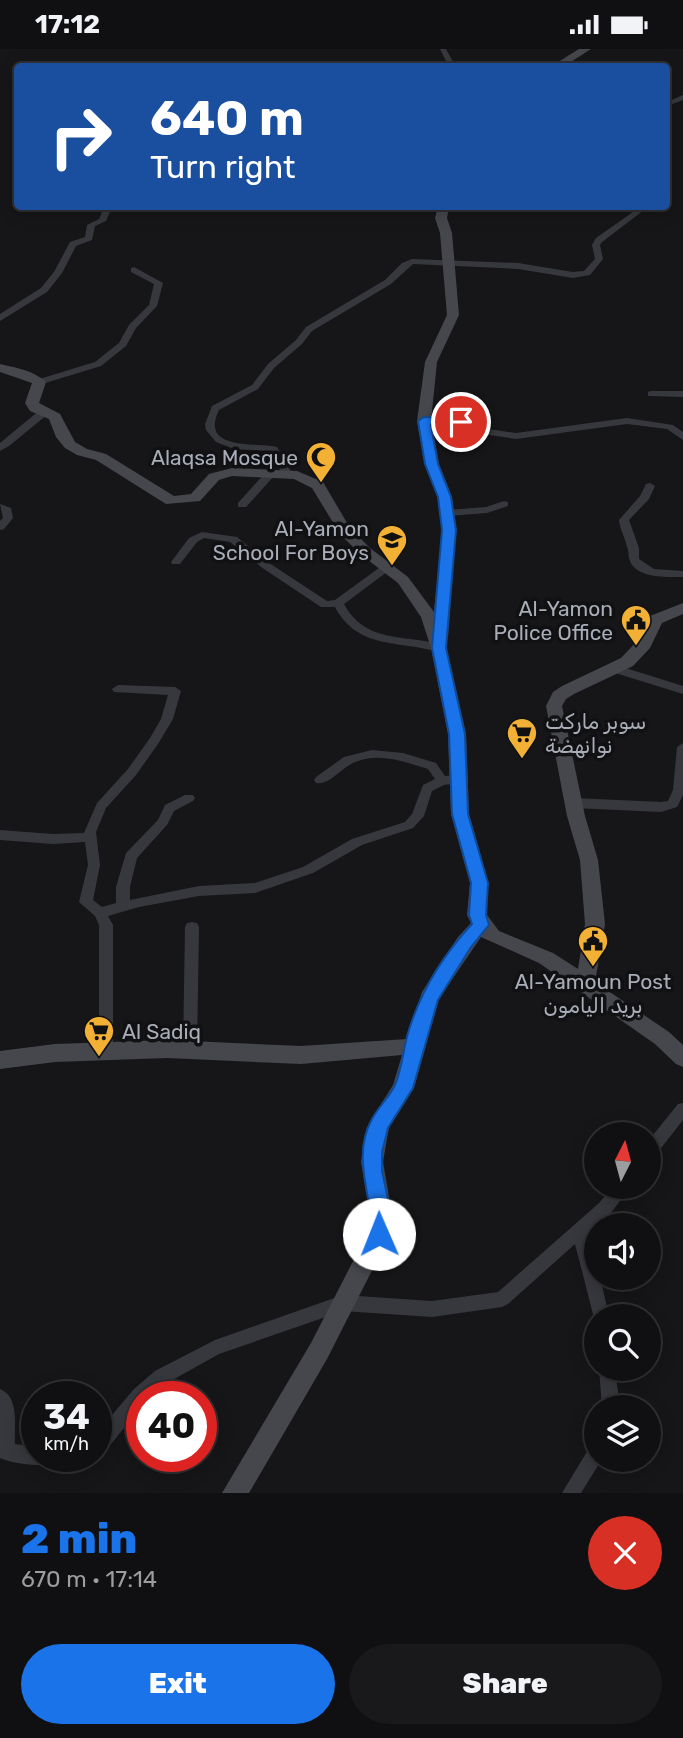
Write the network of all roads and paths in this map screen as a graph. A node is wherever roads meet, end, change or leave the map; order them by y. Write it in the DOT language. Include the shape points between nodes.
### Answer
graph roads {
  1 [pos="586,49"];
  2 [pos="562,63"];
  3 [pos="107,210"];
  4 [pos="442,210"];
  5 [pos="640,210"];
  6 [pos="449,262"];
  7 [pos="134,270"];
  8 [pos="0,318"];
  9 [pos="0,368"];
  10 [pos="39,382"];
  11 [pos="651,394"];
  12 [pos="683,394"];
  13 [pos="46,412"];
  14 [pos="424,421"];
  15 [pos="683,437"];
  16 [pos="0,448"];
  17 [pos="287,473"];
  18 [pos="270,474"];
  19 [pos="649,485"];
  20 [pos="242,505"];
  21 [pos="504,505"];
  22 [pos="0,507"];
  23 [pos="447,513"];
  24 [pos="0,527"];
  25 [pos="176,562"];
  26 [pos="387,567"];
  27 [pos="683,574"];
  28 [pos="338,603"];
  29 [pos="683,608"];
  30 [pos="439,648"];
  31 [pos="616,669"];
  32 [pos="118,689"];
  33 [pos="683,690"];
  34 [pos="683,747"];
  35 [pos="320,780"];
  36 [pos="451,780"];
  37 [pos="189,797"];
  38 [pos="574,803"];
  39 [pos="0,835"];
  40 [pos="89,837"];
  41 [pos="123,907"];
  42 [pos="100,913"];
  43 [pos="481,925"];
  44 [pos="192,927"];
  45 [pos="585,985"];
  46 [pos="414,1048"];
  47 [pos="190,1050"];
  48 [pos="106,1051"];
  49 [pos="683,1058"];
  50 [pos="0,1060"];
  51 [pos="683,1109"];
  52 [pos="662,1136"];
  53 [pos="612,1199"];
  54 [pos="580,1231"];
  55 [pos="343,1303"];
  56 [pos="598,1304"];
  57 [pos="0,1397"];
  58 [pos="112,1429"];
  59 [pos="3,1456"];
  60 [pos="21,1456"];
  61 [pos="584,1472"];
  62 [pos="235,1493"];
  63 [pos="571,1493"];
  1 -- 2 [label="street"];
  3 -- 8 [label="street" via="102,221 90,225 89,238 72,246 49,285"];
  4 -- 6 [label="street"];
  5 -- 6 [label="street" via="599,240 598,261 582,274"];
  6 -- 14 [label="street" via="453,315 431,362"];
  6 -- 17 [label="street" via="404,264 388,282 309,329 255,387 215,408 210,428 221,443 274,449"];
  7 -- 10 [label="street" via="159,283 153,306 123,344 98,364"];
  9 -- 10 [label="street"];
  10 -- 13 [label="street" via="32,403"];
  11 -- 12 [label="street"];
  13 -- 16 [label="street"];
  13 -- 18 [label="street" via="55,417 70,445 101,457 171,501 195,498 210,480 226,473"];
  14 -- 15 [label="street" via="461,422 486,432 516,436 627,421 670,427"];
  14 -- 23 [label="street"];
  17 -- 18 [label="street"];
  17 -- 26 [label="street" via="318,485 340,524"];
  18 -- 20 [label="street"];
  19 -- 27 [label="street" via="645,497 624,520 634,559 653,573"];
  21 -- 23 [label="street"];
  22 -- 24 [label="street" via="7,510 8,518"];
  23 -- 30 [label="street"];
  25 -- 28 [label="street" via="192,540 202,535 233,539 325,605"];
  26 -- 28 [label="street"];
  26 -- 30 [label="street" via="429,616"];
  28 -- 30 [label="street" via="354,629"];
  29 -- 31 [label="street" via="656,620 640,651"];
  30 -- 36 [label="street" via="457,734"];
  31 -- 33 [label="street"];
  31 -- 38 [label="street" via="568,689 554,706"];
  32 -- 40 [label="street" via="175,691 167,719 132,772 101,806"];
  34 -- 38 [label="street" via="673,804"];
  35 -- 36 [label="street" via="351,758 381,754 432,765"];
  36 -- 41 [label="street" via="427,789 410,825 357,842 308,870 255,888 199,891"];
  36 -- 43 [label="street" via="479,883 477,915"];
  37 -- 41 [label="street" via="169,808 163,822 131,856"];
  38 -- 45 [label="street" via="589,860 595,924"];
  39 -- 40 [label="street"];
  40 -- 42 [label="street" via="93,865 86,902"];
  41 -- 42 [label="street"];
  42 -- 48 [label="street" via="106,925"];
  43 -- 45 [label="street" via="492,936 546,958"];
  43 -- 46 [label="street" via="429,998"];
  44 -- 47 [label="street"];
  45 -- 49 [label="street"];
  46 -- 47 [label="street" via="301,1055"];
  46 -- 55 [label="street" via="404,1088 382,1117 374,1143 372,1171 381,1214 379,1234"];
  47 -- 48 [label="street"];
  48 -- 50 [label="street"];
  51 -- 52 [label="street"];
  53 -- 54 [label="street"];
  54 -- 55 [label="street" via="502,1300 432,1309"];
  54 -- 56 [label="street"];
  55 -- 58 [label="street" via="215,1348 161,1377"];
  55 -- 62 [label="street"];
  57 -- 59 [label="street" via="5,1404"];
  59 -- 60 [label="street"];
  61 -- 63 [label="street"];
}
